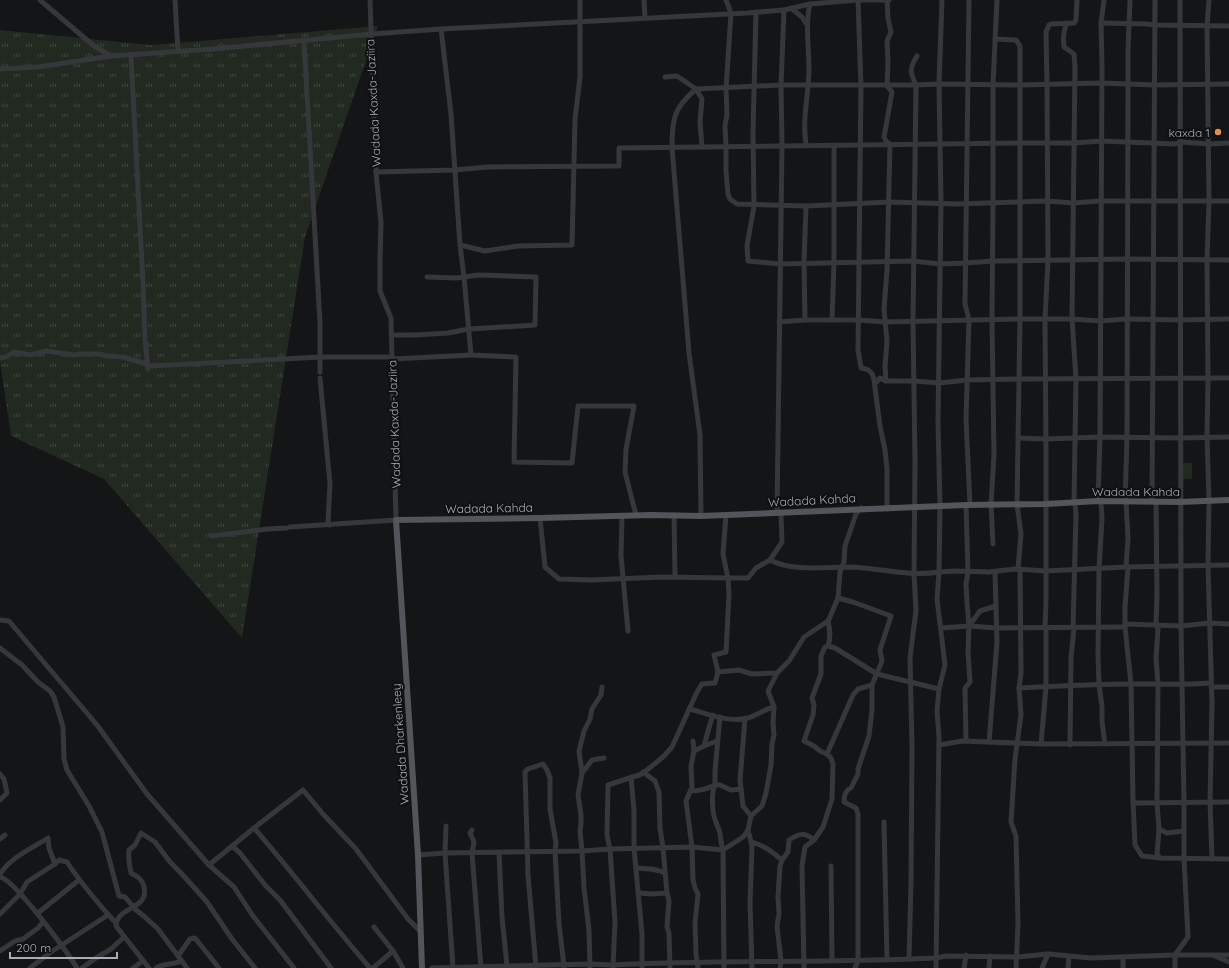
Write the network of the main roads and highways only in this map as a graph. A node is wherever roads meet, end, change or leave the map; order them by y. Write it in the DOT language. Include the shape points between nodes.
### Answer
graph roads {
  1 [pos="1229,500"];
  2 [pos="396,520"];
  3 [pos="422,968"];
  1 -- 2 [label="main road, Wadada Kahda" via="914,506 701,516"];
  2 -- 3 [label="main road, Wadada Dharkenleey" via="418,855"];
}
